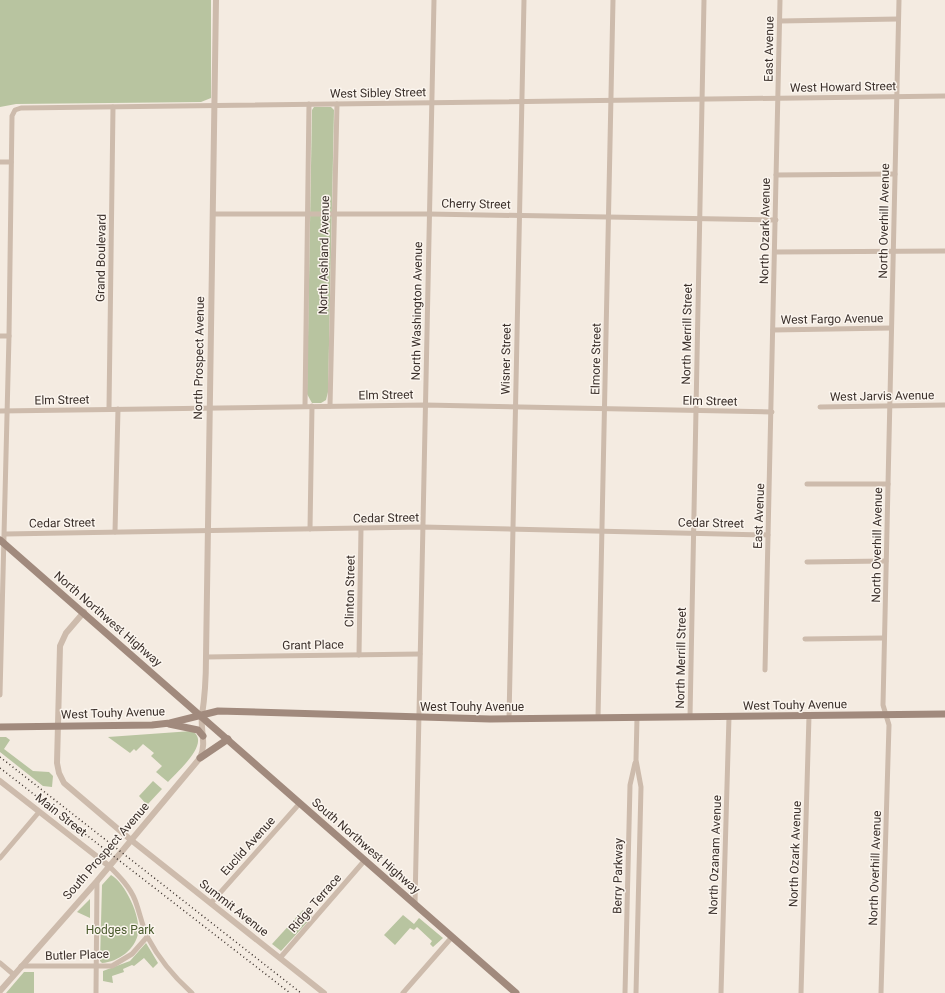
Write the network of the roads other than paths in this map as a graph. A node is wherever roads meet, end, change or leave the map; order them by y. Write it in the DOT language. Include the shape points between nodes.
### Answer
graph roads {
  1 [pos="216,0"];
  2 [pos="434,0"];
  3 [pos="524,0"];
  4 [pos="613,0"];
  5 [pos="704,0"];
  6 [pos="780,0"];
  7 [pos="899,0"];
  8 [pos="898,19"];
  9 [pos="780,21"];
  10 [pos="945,96"];
  11 [pos="897,97"];
  12 [pos="741,98"];
  13 [pos="778,98"];
  14 [pos="701,99"];
  15 [pos="611,100"];
  16 [pos="522,101"];
  17 [pos="432,102"];
  18 [pos="309,104"];
  19 [pos="337,104"];
  20 [pos="215,105"];
  21 [pos="113,107"];
  22 [pos="0,162"];
  23 [pos="11,162"];
  24 [pos="895,174"];
  25 [pos="776,175"];
  26 [pos="213,214"];
  27 [pos="308,214"];
  28 [pos="334,214"];
  29 [pos="430,214"];
  30 [pos="519,215"];
  31 [pos="609,216"];
  32 [pos="700,218"];
  33 [pos="776,220"];
  34 [pos="893,251"];
  35 [pos="945,251"];
  36 [pos="775,252"];
  37 [pos="891,328"];
  38 [pos="774,330"];
  39 [pos="0,336"];
  40 [pos="9,336"];
  41 [pos="773,363"];
  42 [pos="425,405"];
  43 [pos="945,405"];
  44 [pos="305,406"];
  45 [pos="312,406"];
  46 [pos="330,406"];
  47 [pos="890,406"];
  48 [pos="515,407"];
  49 [pos="820,407"];
  50 [pos="209,408"];
  51 [pos="109,409"];
  52 [pos="118,409"];
  53 [pos="605,409"];
  54 [pos="696,410"];
  55 [pos="0,411"];
  56 [pos="7,411"];
  57 [pos="772,412"];
  58 [pos="807,484"];
  59 [pos="888,484"];
  60 [pos="423,527"];
  61 [pos="361,528"];
  62 [pos="310,529"];
  63 [pos="513,529"];
  64 [pos="207,531"];
  65 [pos="602,531"];
  66 [pos="115,532"];
  67 [pos="693,533"];
  68 [pos="768,534"];
  69 [pos="3,539"];
  70 [pos="886,561"];
  71 [pos="807,562"];
  72 [pos="84,612"];
  73 [pos="884,638"];
  74 [pos="805,639"];
  75 [pos="420,654"];
  76 [pos="359,655"];
  77 [pos="206,656"];
  78 [pos="765,670"];
  79 [pos="0,695"];
  80 [pos="945,714"];
  81 [pos="202,715"];
  82 [pos="886,715"];
  83 [pos="809,716"];
  84 [pos="690,717"];
  85 [pos="729,717"];
  86 [pos="419,718"];
  87 [pos="598,718"];
  88 [pos="637,718"];
  89 [pos="509,719"];
  90 [pos="165,723"];
  91 [pos="58,726"];
  92 [pos="0,727"];
  93 [pos="203,736"];
  94 [pos="228,739"];
  95 [pos="200,758"];
  96 [pos="636,760"];
  97 [pos="0,781"];
  98 [pos="300,803"];
  99 [pos="39,812"];
  100 [pos="131,840"];
  101 [pos="0,858"];
  102 [pos="365,860"];
  103 [pos="109,866"];
  104 [pos="97,881"];
  105 [pos="211,903"];
  106 [pos="415,904"];
  107 [pos="147,936"];
  108 [pos="452,937"];
  109 [pos="280,958"];
  110 [pos="0,963"];
  111 [pos="21,966"];
  112 [pos="96,966"];
  113 [pos="13,974"];
  114 [pos="0,991"];
  115 [pos="96,993"];
  116 [pos="192,993"];
  117 [pos="324,993"];
  118 [pos="403,993"];
  119 [pos="516,993"];
  120 [pos="625,993"];
  121 [pos="636,993"];
  122 [pos="721,993"];
  123 [pos="801,993"];
  124 [pos="881,993"];
  1 -- 20 [label="street, North Prospect Avenue"];
  2 -- 17 [label="street, North Washington Avenue"];
  3 -- 16 [label="street, Wisner Street"];
  4 -- 15 [label="street, Elmore Street"];
  5 -- 14 [label="street, North Merrill Street"];
  6 -- 9 [label="street, East Avenue"];
  7 -- 8 [label="street, North Overhill Avenue"];
  8 -- 9 [label="street"];
  8 -- 11 [label="street, North Overhill Avenue"];
  9 -- 13 [label="street, East Avenue"];
  10 -- 11 [label="street, West Howard Street"];
  11 -- 13 [label="street, West Howard Street"];
  11 -- 24 [label="street, North Overhill Avenue"];
  12 -- 13 [label="street, West Howard Street"];
  12 -- 14 [label="street, West Sibley Street"];
  13 -- 25 [label="street, North Ozark Avenue"];
  14 -- 15 [label="street, West Sibley Street"];
  14 -- 32 [label="street, North Merrill Street"];
  15 -- 16 [label="street, West Sibley Street"];
  15 -- 31 [label="street, Elmore Street"];
  16 -- 17 [label="street, West Sibley Street"];
  16 -- 30 [label="street, Wisner Street"];
  17 -- 19 [label="street, West Sibley Street"];
  17 -- 29 [label="street, North Washington Avenue"];
  18 -- 19 [label="street, West Sibley Street"];
  18 -- 20 [label="street, West Sibley Street"];
  18 -- 27 [label="street, North Ashland Avenue"];
  19 -- 28 [label="street, North Ashland Avenue"];
  20 -- 21 [label="street, West Sibley Street"];
  20 -- 26 [label="street, North Prospect Avenue"];
  21 -- 23 [label="street, West Sibley Street" via="14,110"];
  21 -- 51 [label="street, Grand Boulevard"];
  22 -- 23 [label="street"];
  23 -- 40 [label="street"];
  24 -- 25 [label="street"];
  24 -- 34 [label="street, North Overhill Avenue"];
  25 -- 33 [label="street, North Ozark Avenue"];
  26 -- 27 [label="street, Cherry Street"];
  26 -- 50 [label="street, North Prospect Avenue"];
  27 -- 28 [label="street, Cherry Street"];
  27 -- 44 [label="street, North Ashland Avenue"];
  28 -- 29 [label="street, Cherry Street"];
  28 -- 46 [label="street, North Ashland Avenue"];
  29 -- 30 [label="street, Cherry Street"];
  29 -- 42 [label="street, North Washington Avenue"];
  30 -- 31 [label="street, Cherry Street"];
  30 -- 48 [label="street, Wisner Street"];
  31 -- 32 [label="street, Cherry Street"];
  31 -- 53 [label="street, Elmore Street"];
  32 -- 33 [label="street, Cherry Street"];
  32 -- 54 [label="street, North Merrill Street"];
  33 -- 36 [label="street, North Ozark Avenue"];
  34 -- 35 [label="street"];
  34 -- 36 [label="street"];
  34 -- 37 [label="street, North Overhill Avenue"];
  36 -- 38 [label="street, North Ozark Avenue"];
  37 -- 38 [label="street, West Fargo Avenue"];
  37 -- 47 [label="street, North Overhill Avenue"];
  38 -- 41 [label="street, North Ozark Avenue"];
  39 -- 40 [label="street"];
  40 -- 56 [label="street"];
  41 -- 57 [label="street, East Avenue"];
  42 -- 46 [label="street, Elm Street"];
  42 -- 48 [label="street, Elm Street"];
  42 -- 60 [label="street, North Washington Avenue"];
  43 -- 47 [label="street, West Jarvis Avenue"];
  44 -- 45 [label="street, Elm Street"];
  44 -- 50 [label="street, Elm Street"];
  45 -- 46 [label="street, Elm Street"];
  45 -- 62 [label="street"];
  47 -- 49 [label="street, West Jarvis Avenue"];
  47 -- 59 [label="street, North Overhill Avenue"];
  48 -- 53 [label="street, Elm Street"];
  48 -- 63 [label="street, Wisner Street"];
  50 -- 52 [label="street, Elm Street"];
  50 -- 64 [label="street, North Prospect Avenue"];
  51 -- 52 [label="street, Elm Street"];
  51 -- 56 [label="street, Elm Street"];
  52 -- 66 [label="street"];
  53 -- 54 [label="street, Elm Street"];
  53 -- 65 [label="street, Elmore Street"];
  54 -- 57 [label="street, Elm Street"];
  54 -- 67 [label="street, North Merrill Street"];
  55 -- 56 [label="street, Elm Street"];
  56 -- 69 [label="street"];
  57 -- 68 [label="street, East Avenue"];
  58 -- 59 [label="street"];
  59 -- 70 [label="street, North Overhill Avenue"];
  60 -- 61 [label="street, Cedar Street"];
  60 -- 63 [label="street, Cedar Street"];
  60 -- 75 [label="street, North Washington Avenue"];
  61 -- 62 [label="street, Cedar Street"];
  61 -- 76 [label="street, Clinton Street"];
  62 -- 64 [label="street, Cedar Street"];
  63 -- 65 [label="street, Cedar Street"];
  63 -- 89 [label="street, Wisner Street"];
  64 -- 66 [label="street, Cedar Street"];
  64 -- 77 [label="street, North Prospect Avenue"];
  65 -- 67 [label="street, Cedar Street"];
  65 -- 87 [label="street, Elmore Street"];
  66 -- 69 [label="street, Cedar Street"];
  67 -- 68 [label="street, Cedar Street"];
  67 -- 84 [label="street, North Merrill Street"];
  68 -- 78 [label="street, East Avenue"];
  69 -- 72 [label="main road, North Northwest Highway"];
  69 -- 79 [label="street"];
  70 -- 71 [label="street"];
  70 -- 73 [label="street, North Overhill Avenue"];
  72 -- 81 [label="main road, North Northwest Highway"];
  72 -- 91 [label="street, Summit Avenue" via="66,633 60,646"];
  73 -- 74 [label="street"];
  73 -- 82 [label="street, North Overhill Avenue" via="883,705"];
  75 -- 76 [label="street, Grant Place"];
  75 -- 86 [label="street, North Washington Avenue"];
  76 -- 77 [label="street, Grant Place"];
  77 -- 81 [label="street, North Prospect Avenue" via="205,706"];
  80 -- 82 [label="main road, West Touhy Avenue"];
  81 -- 86 [label="main road, West Touhy Avenue" via="218,711 236,711"];
  81 -- 90 [label="main road, West Touhy Avenue"];
  81 -- 93 [label="street"];
  81 -- 94 [label="main road, South Northwest Highway"];
  82 -- 83 [label="main road, West Touhy Avenue"];
  82 -- 124 [label="street, North Overhill Avenue" via="889,725"];
  83 -- 85 [label="main road, West Touhy Avenue"];
  83 -- 123 [label="street, North Ozark Avenue"];
  84 -- 85 [label="main road, West Touhy Avenue"];
  84 -- 88 [label="main road, West Touhy Avenue"];
  85 -- 122 [label="street, North Ozanam Avenue"];
  86 -- 89 [label="main road, West Touhy Avenue"];
  86 -- 106 [label="street, North Washington Avenue"];
  87 -- 88 [label="main road, West Touhy Avenue"];
  87 -- 89 [label="main road, West Touhy Avenue"];
  88 -- 96 [label="street, Berry Parkway"];
  90 -- 91 [label="main road, West Touhy Avenue"];
  90 -- 93 [label="main road" via="193,728"];
  91 -- 92 [label="main road, West Touhy Avenue"];
  91 -- 100 [label="street, Summit Avenue" via="58,766 64,783"];
  93 -- 95 [label="street" via="203,751"];
  94 -- 95 [label="main road"];
  94 -- 98 [label="main road, South Northwest Highway"];
  95 -- 100 [label="street, South Prospect Avenue"];
  96 -- 120 [label="street, Berry Parkway" via="630,785"];
  96 -- 121 [label="street, Berry Parkway" via="641,787"];
  97 -- 99 [label="street, Main Street"];
  98 -- 102 [label="main road, South Northwest Highway"];
  98 -- 105 [label="street, Euclid Avenue"];
  99 -- 101 [label="street"];
  99 -- 103 [label="street, Main Street"];
  100 -- 103 [label="street, South Prospect Avenue"];
  100 -- 105 [label="street, Summit Avenue"];
  102 -- 106 [label="main road, South Northwest Highway"];
  102 -- 109 [label="street, Ridge Terrace"];
  103 -- 104 [label="street, South Prospect Avenue"];
  103 -- 107 [label="street" via="134,898"];
  104 -- 111 [label="street, South Prospect Avenue"];
  104 -- 112 [label="street"];
  105 -- 109 [label="street, Summit Avenue"];
  106 -- 108 [label="main road, South Northwest Highway"];
  107 -- 112 [label="street, Butler Place" via="123,961 112,966"];
  107 -- 116 [label="street" via="163,963"];
  108 -- 118 [label="street"];
  108 -- 119 [label="main road, South Northwest Highway"];
  109 -- 117 [label="street, Summit Avenue"];
  110 -- 113 [label="street"];
  111 -- 112 [label="street, Butler Place"];
  111 -- 113 [label="street, South Prospect Avenue"];
  112 -- 115 [label="street"];
  113 -- 114 [label="street, South Prospect Avenue"];
}
